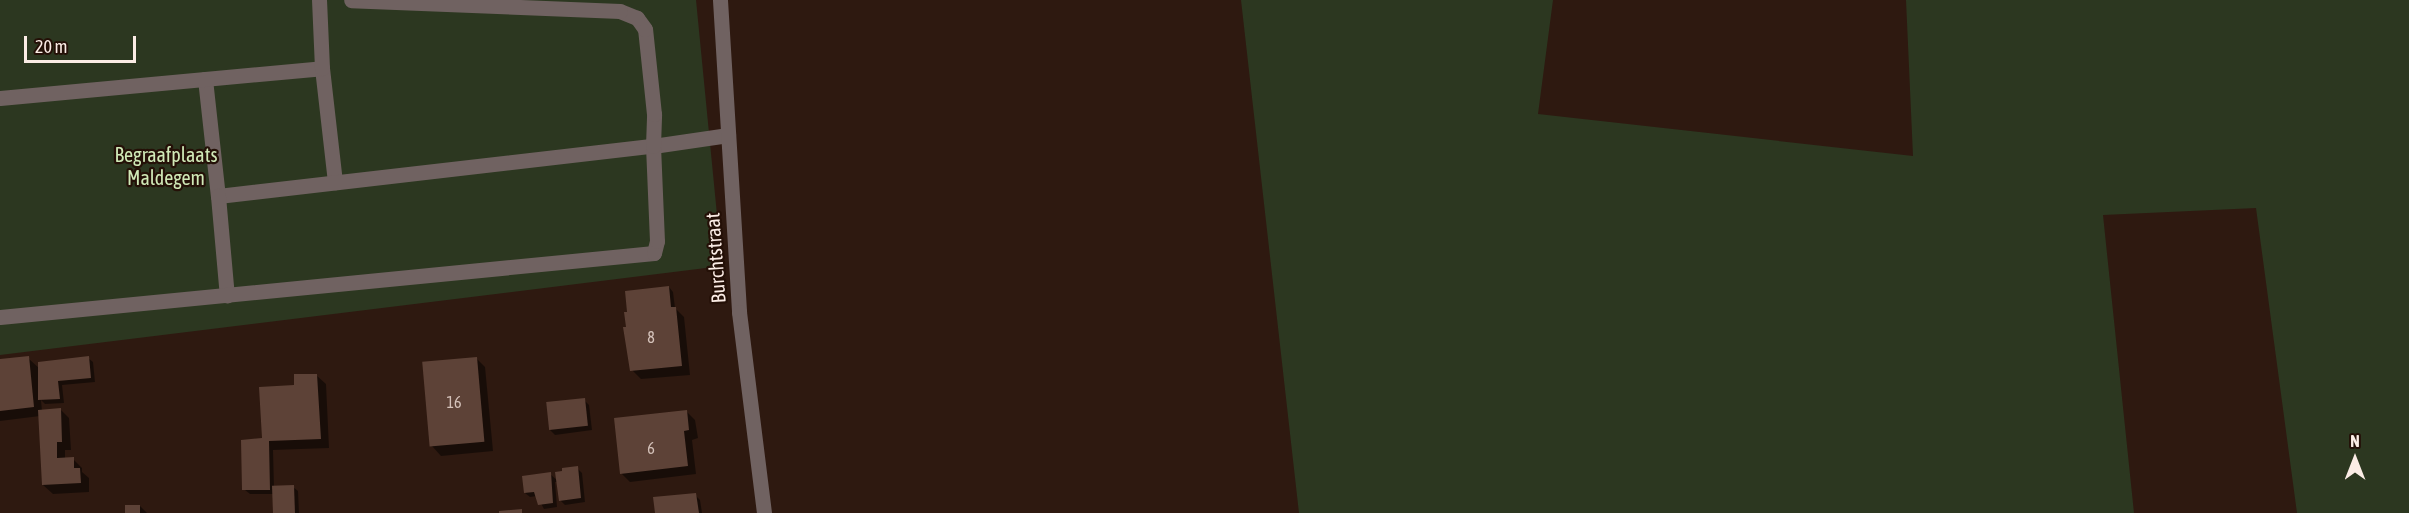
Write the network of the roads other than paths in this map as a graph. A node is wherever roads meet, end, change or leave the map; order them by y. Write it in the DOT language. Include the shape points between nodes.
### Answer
graph roads {
  1 [pos="319,0"];
  2 [pos="351,0"];
  3 [pos="720,0"];
  4 [pos="322,68"];
  5 [pos="205,78"];
  6 [pos="0,98"];
  7 [pos="728,135"];
  8 [pos="653,147"];
  9 [pos="335,182"];
  10 [pos="218,196"];
  11 [pos="227,296"];
  12 [pos="0,317"];
  13 [pos="764,513"];
  1 -- 4 [label="street"];
  2 -- 8 [label="street" via="620,11 637,18 645,29 654,114"];
  3 -- 7 [label="street, Burchtstraat"];
  4 -- 5 [label="street"];
  4 -- 9 [label="street"];
  5 -- 6 [label="street"];
  5 -- 10 [label="street"];
  7 -- 8 [label="street"];
  7 -- 13 [label="street, Burchtstraat" via="739,312"];
  8 -- 9 [label="street"];
  8 -- 11 [label="street" via="657,241 654,253"];
  9 -- 10 [label="street"];
  10 -- 11 [label="street"];
  11 -- 12 [label="street"];
}
